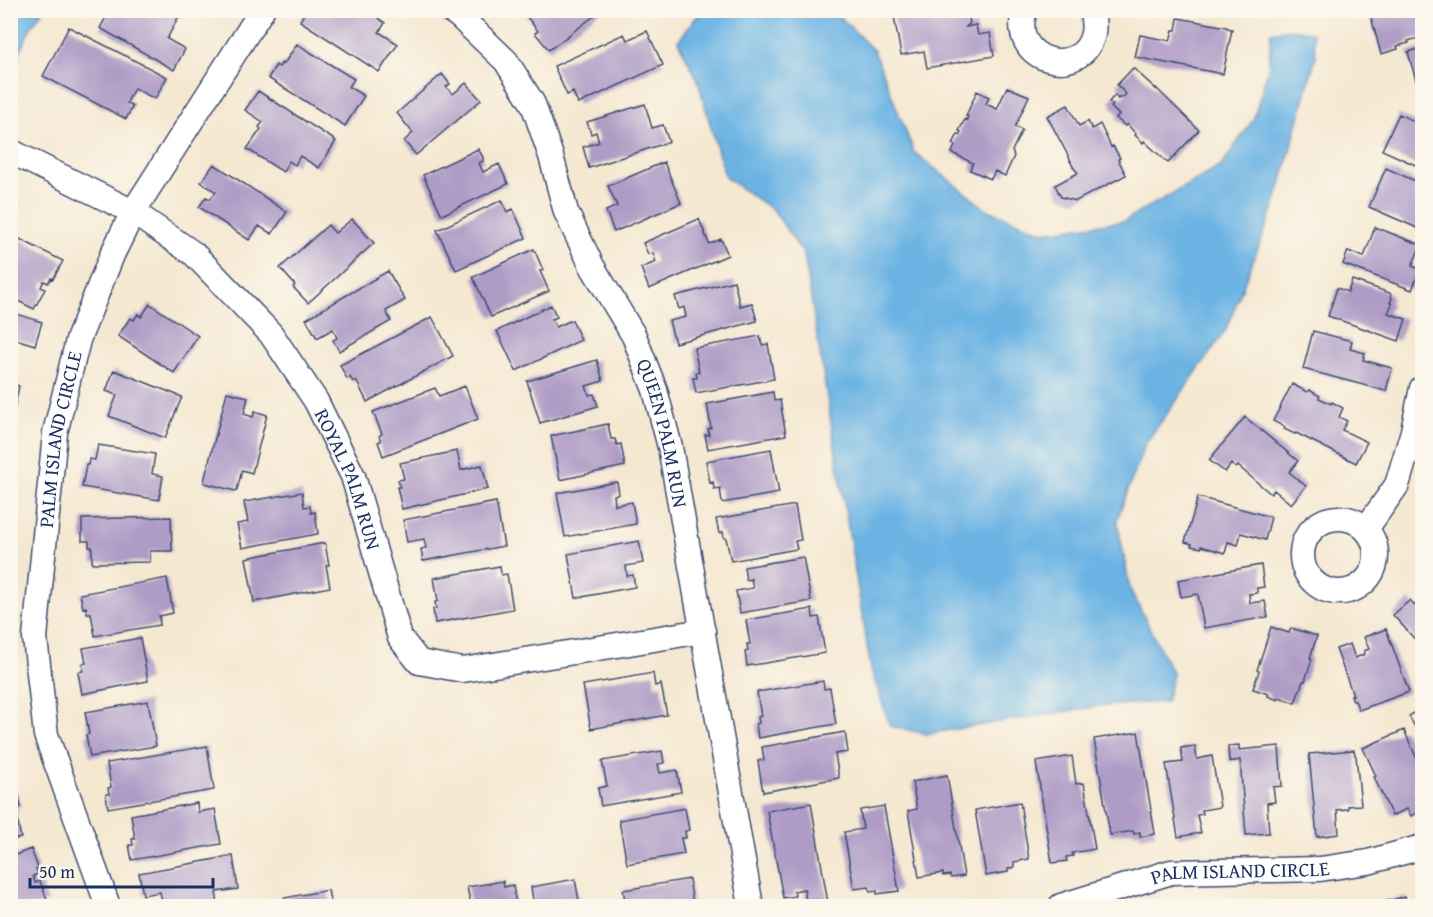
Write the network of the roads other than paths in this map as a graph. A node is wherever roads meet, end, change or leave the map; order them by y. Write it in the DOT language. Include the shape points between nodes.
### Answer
graph roads {
  1 [pos="262,10"];
  2 [pos="450,10"];
  3 [pos="1025,10"];
  4 [pos="1091,10"];
  5 [pos="10,151"];
  6 [pos="133,212"];
  7 [pos="1422,388"];
  8 [pos="1366,529"];
  9 [pos="703,632"];
  10 [pos="1422,847"];
  11 [pos="108,906"];
  12 [pos="752,906"];
  13 [pos="1061,906"];
  1 -- 6 [label="street, PALM ISLAND CIRCLE"];
  2 -- 9 [label="street, QUEEN PALM RUN" via="506,61 533,104 566,212 592,266 634,336 655,390 670,447"];
  3 -- 4 [label="street" via="1022,30 1026,42 1042,58 1054,61 1077,56 1086,48 1094,26"];
  5 -- 6 [label="street, ROYAL PALM RUN"];
  6 -- 9 [label="street, ROYAL PALM RUN" via="194,254 225,286 271,334 316,401 353,476 400,638 419,662 463,670"];
  6 -- 11 [label="street, PALM ISLAND CIRCLE" via="78,340 55,433 35,638 46,735"];
  7 -- 8 [label="street" via="1397,485"];
  9 -- 12 [label="street, QUEEN PALM RUN"];
  10 -- 13 [label="street, PALM ISLAND CIRCLE" via="1368,862 1320,869 1171,872"];
}
